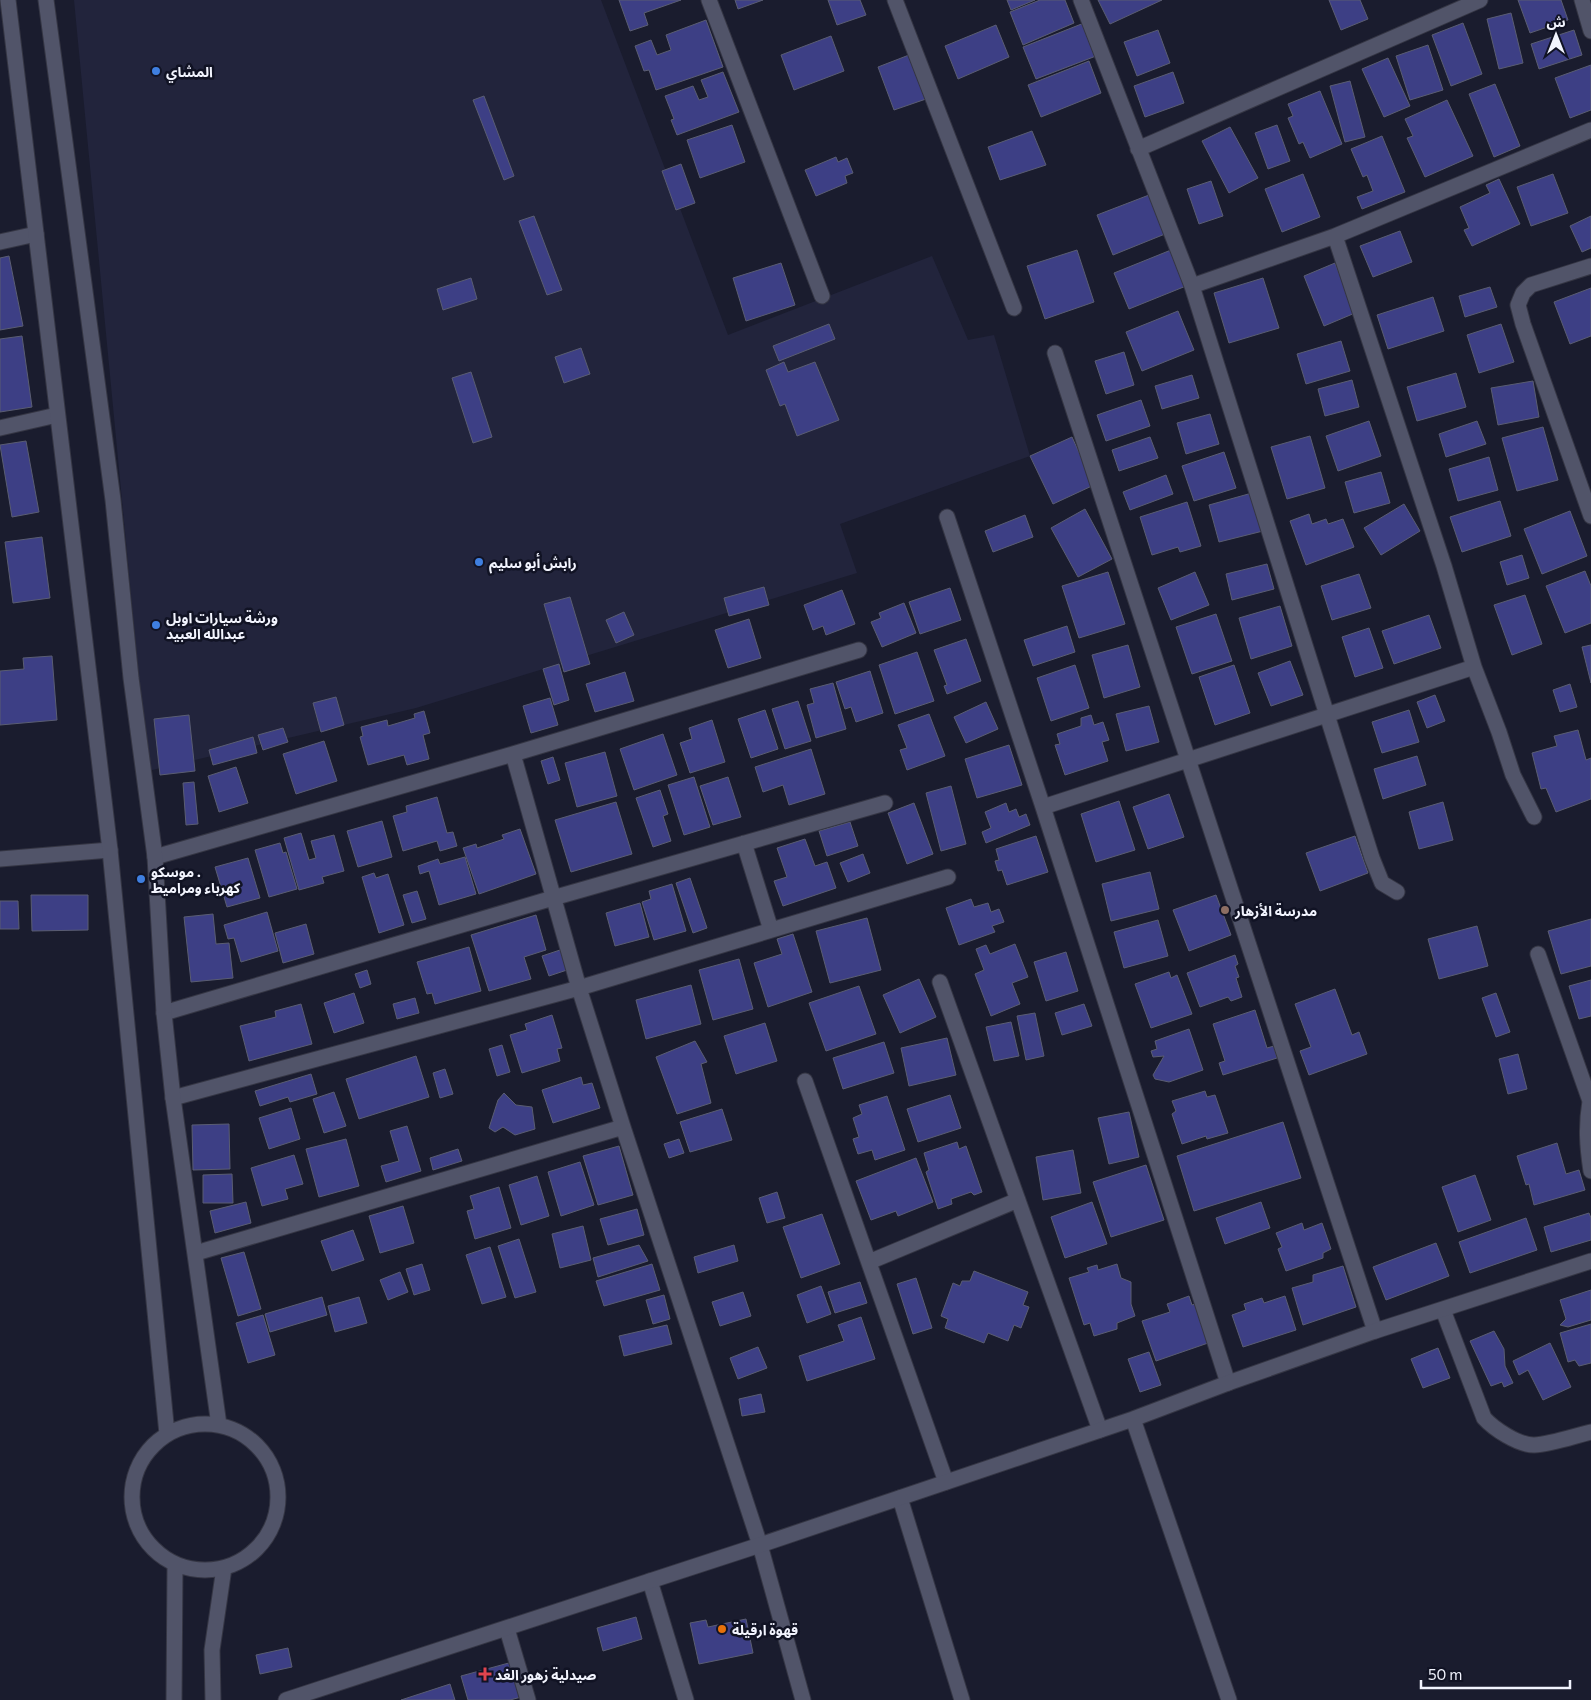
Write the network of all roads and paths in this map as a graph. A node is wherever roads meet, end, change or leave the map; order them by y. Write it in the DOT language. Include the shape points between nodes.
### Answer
graph roads {
  1 [pos="8,0"];
  2 [pos="46,0"];
  3 [pos="709,0"];
  4 [pos="895,0"];
  5 [pos="1081,0"];
  6 [pos="1480,0"];
  7 [pos="1582,0"];
  8 [pos="1591,31"];
  9 [pos="1591,130"];
  10 [pos="1138,149"];
  11 [pos="36,234"];
  12 [pos="1335,236"];
  13 [pos="0,242"];
  14 [pos="1591,266"];
  15 [pos="1192,286"];
  16 [pos="822,296"];
  17 [pos="1014,308"];
  18 [pos="1055,353"];
  19 [pos="57,416"];
  20 [pos="0,428"];
  21 [pos="1591,516"];
  22 [pos="947,517"];
  23 [pos="859,650"];
  24 [pos="1474,667"];
  25 [pos="1328,714"];
  26 [pos="513,754"];
  27 [pos="1189,759"];
  28 [pos="885,803"];
  29 [pos="1043,807"];
  30 [pos="1534,818"];
  31 [pos="744,843"];
  32 [pos="110,850"];
  33 [pos="155,857"];
  34 [pos="0,859"];
  35 [pos="948,877"];
  36 [pos="1397,892"];
  37 [pos="553,898"];
  38 [pos="772,930"];
  39 [pos="1538,954"];
  40 [pos="940,982"];
  41 [pos="579,988"];
  42 [pos="164,1013"];
  43 [pos="805,1081"];
  44 [pos="173,1098"];
  45 [pos="623,1127"];
  46 [pos="1591,1170"];
  47 [pos="1018,1200"];
  48 [pos="196,1252"];
  49 [pos="1591,1261"];
  50 [pos="869,1262"];
  51 [pos="1442,1310"];
  52 [pos="1375,1331"];
  53 [pos="1228,1383"];
  54 [pos="1133,1418"];
  55 [pos="219,1426"];
  56 [pos="1100,1430"];
  57 [pos="1591,1432"];
  58 [pos="167,1434"];
  59 [pos="946,1482"];
  60 [pos="900,1498"];
  61 [pos="760,1545"];
  62 [pos="175,1565"];
  63 [pos="224,1568"];
  64 [pos="650,1581"];
  65 [pos="507,1629"];
  66 [pos="174,1700"];
  67 [pos="213,1700"];
  68 [pos="286,1700"];
  69 [pos="528,1700"];
  70 [pos="686,1700"];
  71 [pos="802,1700"];
  72 [pos="962,1700"];
  73 [pos="1228,1700"];
  1 -- 11 [label="street"];
  2 -- 33 [label="street" via="112,491 131,678"];
  3 -- 16 [label="street"];
  4 -- 17 [label="street"];
  5 -- 10 [label="street"];
  6 -- 10 [label="street"];
  7 -- 8 [label="street"];
  9 -- 12 [label="street"];
  10 -- 15 [label="street"];
  11 -- 13 [label="street"];
  11 -- 19 [label="street"];
  12 -- 15 [label="street"];
  12 -- 24 [label="street"];
  14 -- 21 [label="street" via="1531,285 1518,305"];
  15 -- 25 [label="street"];
  18 -- 27 [label="street"];
  19 -- 20 [label="street"];
  19 -- 32 [label="street"];
  22 -- 29 [label="street"];
  23 -- 26 [label="street"];
  24 -- 25 [label="street"];
  24 -- 30 [label="street" via="1513,775"];
  25 -- 27 [label="street"];
  25 -- 36 [label="street" via="1372,858 1382,883"];
  26 -- 33 [label="street"];
  26 -- 37 [label="street"];
  27 -- 29 [label="street"];
  27 -- 52 [label="street"];
  28 -- 31 [label="street"];
  29 -- 53 [label="street"];
  31 -- 37 [label="street"];
  31 -- 38 [label="street"];
  32 -- 34 [label="street"];
  32 -- 58 [label="street"];
  33 -- 42 [label="street"];
  35 -- 38 [label="street"];
  37 -- 41 [label="street"];
  37 -- 42 [label="street"];
  38 -- 41 [label="street"];
  39 -- 46 [label="street" via="1590,1101 1587,1142"];
  40 -- 47 [label="street"];
  41 -- 44 [label="street"];
  41 -- 45 [label="street"];
  42 -- 44 [label="street"];
  43 -- 50 [label="street"];
  44 -- 48 [label="street"];
  45 -- 48 [label="street"];
  45 -- 61 [label="street"];
  47 -- 50 [label="street"];
  47 -- 56 [label="street"];
  48 -- 55 [label="street"];
  49 -- 51 [label="street"];
  50 -- 59 [label="street"];
  51 -- 52 [label="street"];
  51 -- 57 [label="street" via="1484,1418 1493,1428 1533,1445"];
  52 -- 53 [label="street"];
  53 -- 54 [label="street"];
  54 -- 56 [label="street"];
  54 -- 73 [label="street"];
  55 -- 58 [label="street" via="201,1424"];
  55 -- 63 [label="street" via="240,1433 266,1458 277,1484 278,1506 272,1527 261,1545 244,1559"];
  56 -- 59 [label="street"];
  58 -- 62 [label="street" via="149,1449 137,1468 131,1491 133,1513 141,1534 156,1552"];
  59 -- 60 [label="street"];
  60 -- 61 [label="street"];
  60 -- 72 [label="street"];
  61 -- 64 [label="street"];
  61 -- 71 [label="street"];
  62 -- 63 [label="street" via="200,1571"];
  62 -- 66 [label="street"];
  63 -- 67 [label="street" via="212,1650"];
  64 -- 65 [label="street"];
  64 -- 70 [label="street"];
  65 -- 68 [label="street"];
  65 -- 69 [label="street"];
}
